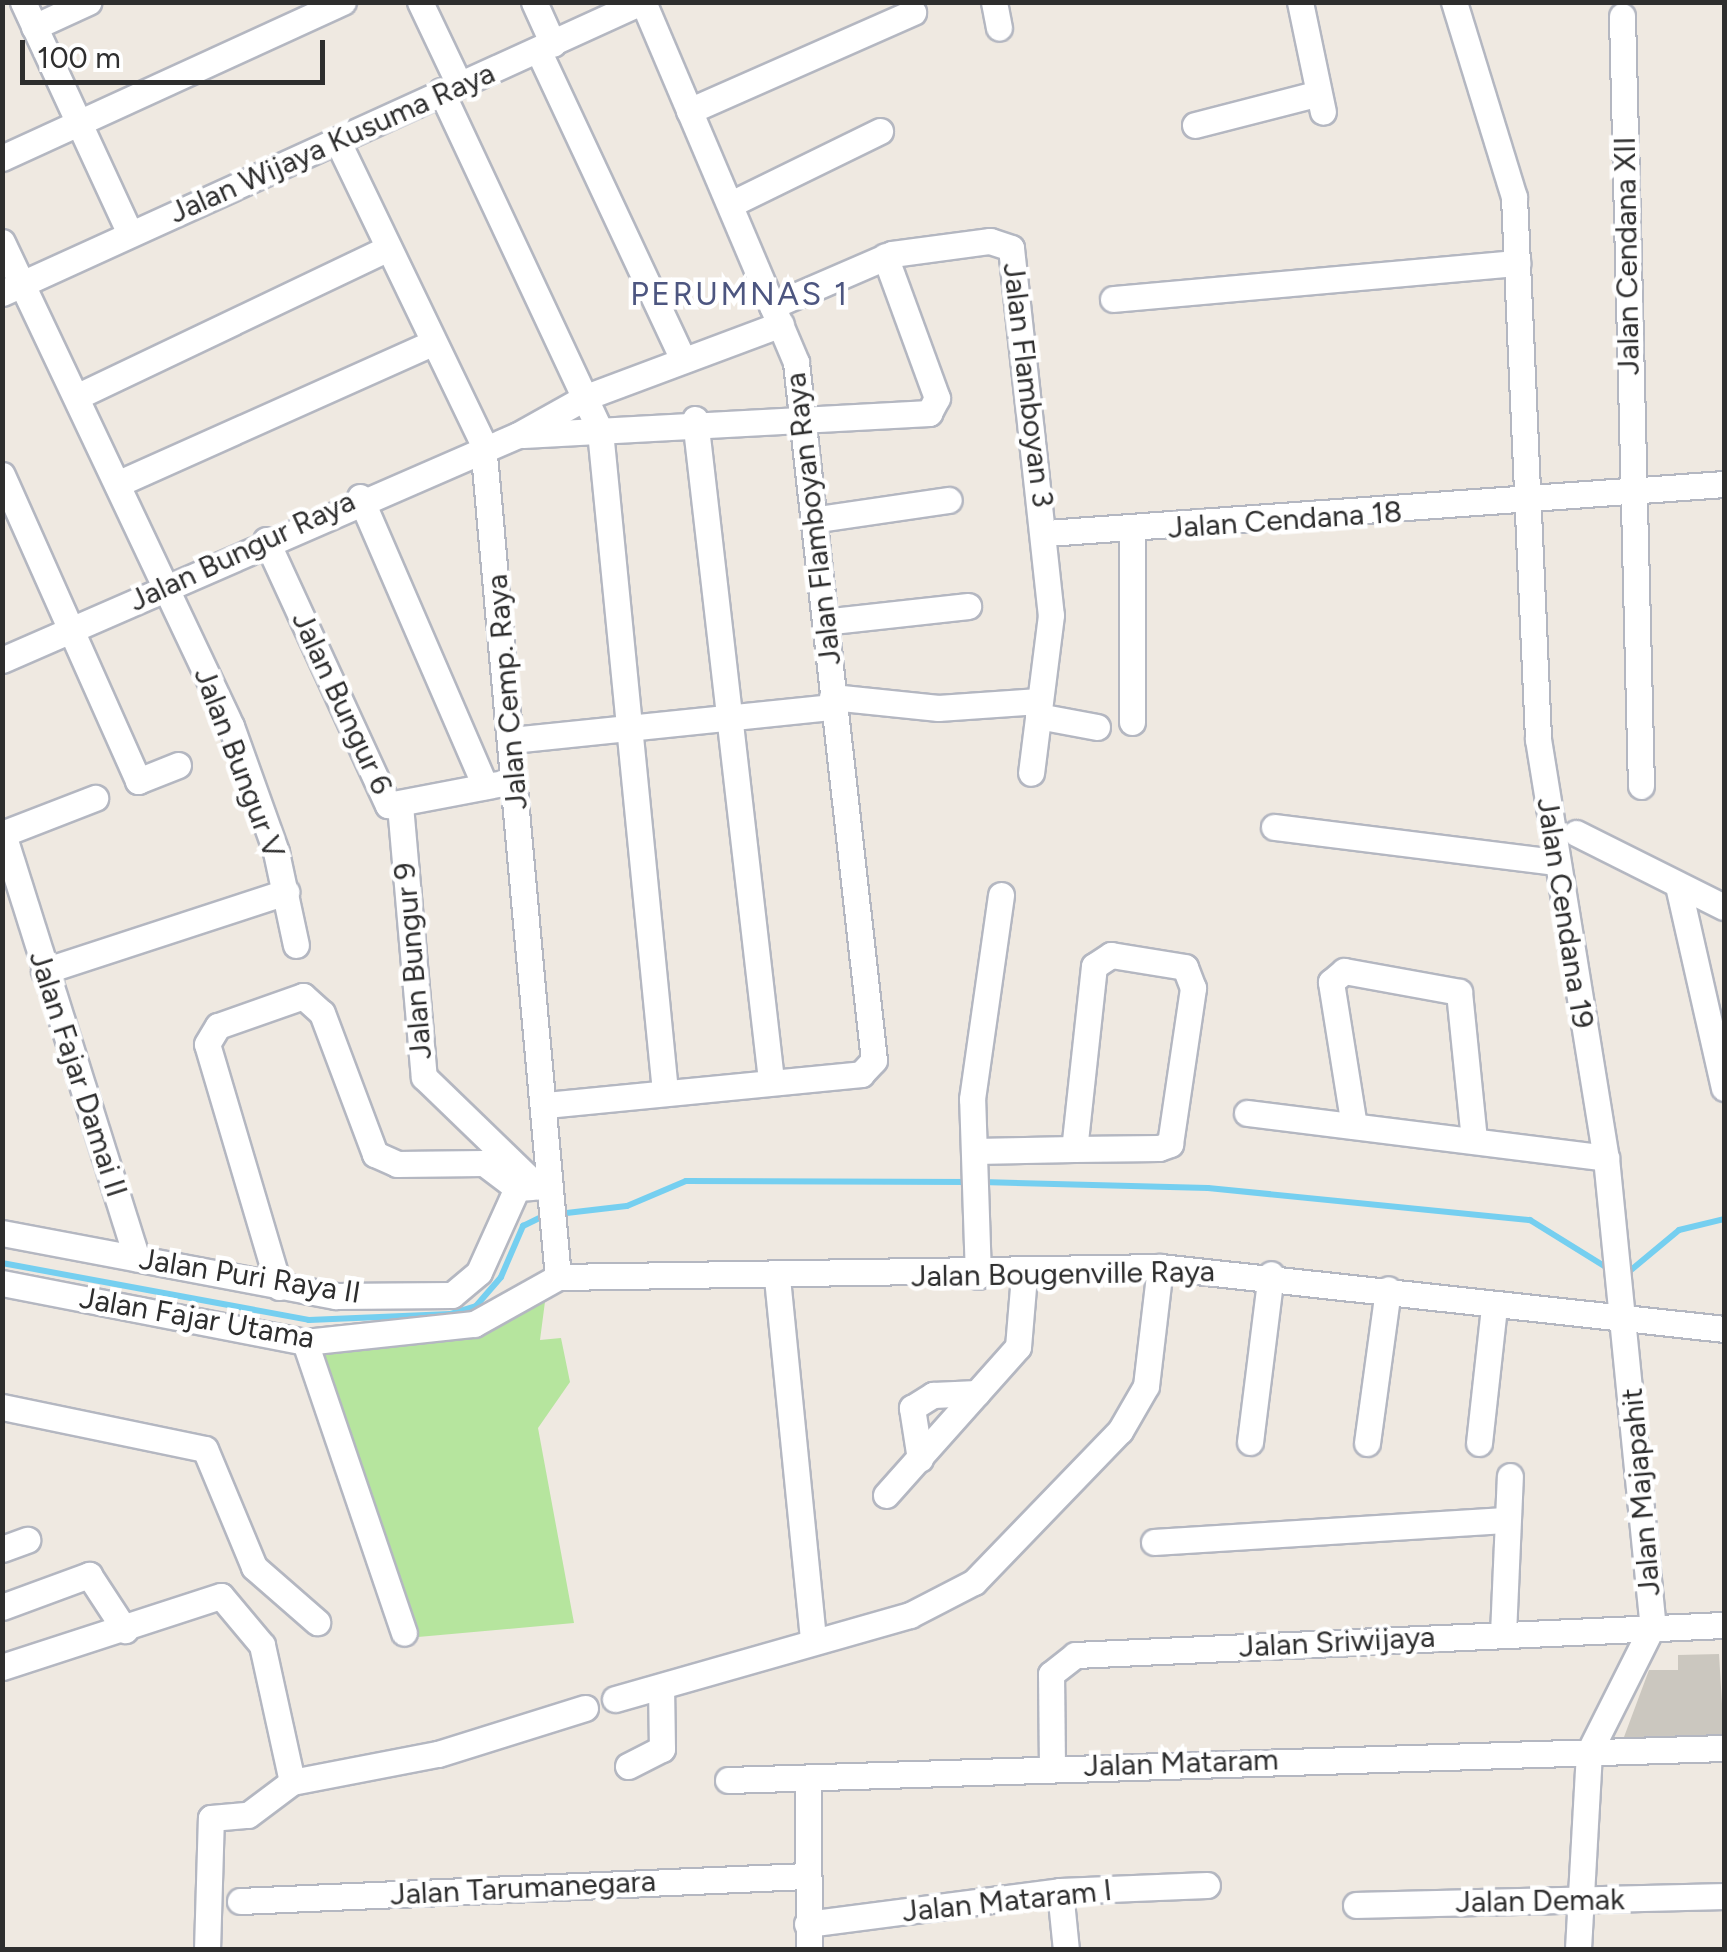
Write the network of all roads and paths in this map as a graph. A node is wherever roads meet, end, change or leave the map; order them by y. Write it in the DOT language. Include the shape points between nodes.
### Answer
graph roads {
  1 [pos="23,2"];
  2 [pos="88,2"];
  3 [pos="343,2"];
  4 [pos="420,2"];
  5 [pos="534,2"];
  6 [pos="642,2"];
  7 [pos="1300,2"];
  8 [pos="1454,2"];
  9 [pos="913,12"];
  10 [pos="1622,16"];
  11 [pos="34,27"];
  12 [pos="546,47"];
  13 [pos="450,87"];
  14 [pos="689,112"];
  15 [pos="80,126"];
  16 [pos="1195,126"];
  17 [pos="880,131"];
  18 [pos="337,140"];
  19 [pos="2,158"];
  20 [pos="731,204"];
  21 [pos="130,234"];
  22 [pos="2,242"];
  23 [pos="384,250"];
  24 [pos="885,256"];
  25 [pos="1518,263"];
  26 [pos="13,289"];
  27 [pos="1113,299"];
  28 [pos="776,315"];
  29 [pos="430,344"];
  30 [pos="682,357"];
  31 [pos="76,397"];
  32 [pos="586,397"];
  33 [pos="696,419"];
  34 [pos="807,423"];
  35 [pos="600,431"];
  36 [pos="518,436"];
  37 [pos="483,444"];
  38 [pos="2,475"];
  39 [pos="117,484"];
  40 [pos="1724,484"];
  41 [pos="1633,495"];
  42 [pos="360,497"];
  43 [pos="949,500"];
  44 [pos="1523,504"];
  45 [pos="818,519"];
  46 [pos="27,529"];
  47 [pos="1132,532"];
  48 [pos="1047,534"];
  49 [pos="2,540"];
  50 [pos="266,540"];
  51 [pos="165,587"];
  52 [pos="968,606"];
  53 [pos="832,622"];
  54 [pos="72,628"];
  55 [pos="2,660"];
  56 [pos="832,702"];
  57 [pos="1038,709"];
  58 [pos="730,716"];
  59 [pos="1132,722"];
  60 [pos="628,727"];
  61 [pos="1097,727"];
  62 [pos="512,740"];
  63 [pos="178,766"];
  64 [pos="1031,773"];
  65 [pos="514,780"];
  66 [pos="485,786"];
  67 [pos="1641,786"];
  68 [pos="95,798"];
  69 [pos="400,805"];
  70 [pos="1274,828"];
  71 [pos="1576,833"];
  72 [pos="3,834"];
  73 [pos="1556,862"];
  74 [pos="1679,890"];
  75 [pos="286,892"];
  76 [pos="1001,895"];
  77 [pos="1724,906"];
  78 [pos="296,946"];
  79 [pos="44,971"];
  80 [pos="1719,1032"];
  81 [pos="771,1080"];
  82 [pos="1724,1088"];
  83 [pos="665,1092"];
  84 [pos="546,1105"];
  85 [pos="1247,1112"];
  86 [pos="1354,1126"];
  87 [pos="1474,1140"];
  88 [pos="1074,1150"];
  89 [pos="1606,1158"];
  90 [pos="976,1170"];
  91 [pos="541,1191"];
  92 [pos="5,1227"];
  93 [pos="137,1258"];
  94 [pos="1160,1267"];
  95 [pos="1271,1274"];
  96 [pos="1024,1275"];
  97 [pos="978,1276"];
  98 [pos="558,1277"];
  99 [pos="777,1278"];
  100 [pos="2,1284"];
  101 [pos="279,1287"];
  102 [pos="1388,1289"];
  103 [pos="1494,1307"];
  104 [pos="1626,1320"];
  105 [pos="1724,1329"];
  106 [pos="305,1342"];
  107 [pos="977,1394"];
  108 [pos="2,1407"];
  109 [pos="1250,1442"];
  110 [pos="1367,1442"];
  111 [pos="1479,1443"];
  112 [pos="920,1459"];
  113 [pos="1510,1476"];
  114 [pos="886,1495"];
  115 [pos="1504,1520"];
  116 [pos="1154,1542"];
  117 [pos="2,1607"];
  118 [pos="317,1622"];
  119 [pos="1653,1625"];
  120 [pos="1724,1625"];
  121 [pos="125,1630"];
  122 [pos="404,1633"];
  123 [pos="1502,1634"];
  124 [pos="813,1636"];
  125 [pos="2,1667"];
  126 [pos="660,1687"];
  127 [pos="615,1699"];
  128 [pos="586,1708"];
  129 [pos="1724,1748"];
  130 [pos="1589,1752"];
  131 [pos="628,1766"];
  132 [pos="1052,1767"];
  133 [pos="728,1780"];
  134 [pos="808,1780"];
  135 [pos="292,1782"];
  136 [pos="805,1876"];
  137 [pos="1207,1885"];
  138 [pos="1060,1891"];
  139 [pos="1724,1896"];
  140 [pos="1578,1900"];
  141 [pos="240,1901"];
  142 [pos="1356,1905"];
  143 [pos="808,1937"];
  144 [pos="207,1950"];
  145 [pos="1066,1950"];
  146 [pos="1578,1950"];
  1 -- 11 [label="street"];
  2 -- 11 [label="street"];
  3 -- 15 [label="street"];
  4 -- 13 [label="street"];
  5 -- 12 [label="street"];
  6 -- 12 [label="street, Jalan Wijaya Kusuma Raya"];
  6 -- 14 [label="street, Jalan Flamboyan Raya"];
  7 -- 16 [label="street" via="1320,103"];
  8 -- 25 [label="street, Jalan Cendana 19" via="1512,182"];
  9 -- 14 [label="street"];
  10 -- 41 [label="street, Jalan Cendana XII"];
  11 -- 15 [label="street"];
  12 -- 13 [label="street, Jalan Wijaya Kusuma Raya"];
  12 -- 30 [label="street"];
  13 -- 18 [label="street, Jalan Wijaya Kusuma Raya"];
  13 -- 32 [label="street"];
  14 -- 20 [label="street, Jalan Flamboyan Raya"];
  15 -- 19 [label="street"];
  15 -- 21 [label="street"];
  17 -- 20 [label="street"];
  18 -- 21 [label="street, Jalan Wijaya Kusuma Raya"];
  18 -- 23 [label="street, Jalan Cemp. Raya"];
  20 -- 28 [label="street, Jalan Flamboyan Raya"];
  21 -- 26 [label="street, Jalan Wijaya Kusuma Raya"];
  22 -- 26 [label="street, Jalan Bungur V"];
  23 -- 29 [label="street, Jalan Cemp. Raya"];
  23 -- 31 [label="street"];
  24 -- 28 [label="street, Jalan Flamboyan 3"];
  24 -- 34 [label="street" via="937,398 919,416"];
  24 -- 48 [label="street, Jalan Flamboyan 3" via="990,241 1011,248"];
  25 -- 27 [label="street"];
  25 -- 44 [label="street, Jalan Cendana 19"];
  26 -- 31 [label="street, Jalan Bungur V"];
  28 -- 30 [label="street, Jalan Flamboyan 3"];
  28 -- 34 [label="street, Jalan Flamboyan Raya"];
  29 -- 37 [label="street, Jalan Cemp. Raya"];
  29 -- 39 [label="street"];
  30 -- 32 [label="street, Jalan Flamboyan 3"];
  31 -- 39 [label="street, Jalan Bungur V"];
  32 -- 35 [label="street"];
  32 -- 36 [label="street, Jalan Flamboyan 3"];
  33 -- 34 [label="street"];
  33 -- 35 [label="street"];
  33 -- 58 [label="street"];
  34 -- 45 [label="street, Jalan Flamboyan Raya"];
  35 -- 36 [label="street"];
  35 -- 60 [label="street"];
  36 -- 37 [label="street, Jalan Bungur Raya"];
  37 -- 42 [label="street, Jalan Bungur Raya"];
  37 -- 62 [label="street, Jalan Cemp. Raya"];
  38 -- 46 [label="street"];
  39 -- 51 [label="street, Jalan Bungur V"];
  40 -- 41 [label="street, Jalan Cendana 18"];
  41 -- 44 [label="street, Jalan Cendana 18"];
  41 -- 67 [label="street, Jalan Cendana XII"];
  42 -- 50 [label="street, Jalan Bungur Raya"];
  42 -- 66 [label="street"];
  43 -- 45 [label="street"];
  44 -- 47 [label="street, Jalan Cendana 18"];
  44 -- 73 [label="street, Jalan Cendana 19"];
  45 -- 53 [label="street, Jalan Flamboyan Raya"];
  46 -- 49 [label="street"];
  46 -- 54 [label="street"];
  47 -- 48 [label="street, Jalan Cendana 18"];
  47 -- 59 [label="street"];
  48 -- 57 [label="street, Jalan Flamboyan 3" via="1051,614"];
  50 -- 51 [label="street, Jalan Bungur Raya"];
  50 -- 69 [label="street, Jalan Bungur 6" via="378,794"];
  51 -- 54 [label="street, Jalan Bungur Raya"];
  51 -- 75 [label="street, Jalan Bungur V" via="231,726"];
  52 -- 53 [label="street"];
  53 -- 56 [label="street, Jalan Flamboyan Raya"];
  54 -- 55 [label="street, Jalan Bungur Raya"];
  54 -- 63 [label="street" via="138,781"];
  56 -- 57 [label="street"];
  56 -- 58 [label="street"];
  56 -- 81 [label="street, Jalan Flamboyan Raya" via="870,1070"];
  57 -- 61 [label="street"];
  57 -- 64 [label="street, Jalan Flamboyan 3"];
  58 -- 60 [label="street"];
  58 -- 81 [label="street"];
  60 -- 62 [label="street"];
  60 -- 83 [label="street"];
  62 -- 65 [label="street, Jalan Cemp. Raya"];
  65 -- 66 [label="street, Jalan Bungur 6"];
  65 -- 84 [label="street, Jalan Cemp. Raya"];
  66 -- 69 [label="street, Jalan Bungur 6"];
  68 -- 72 [label="street"];
  69 -- 91 [label="street, Jalan Bungur 9" via="424,1077"];
  70 -- 73 [label="street"];
  71 -- 74 [label="street" via="1631,854"];
  72 -- 79 [label="street, Jalan Fajar Damai II"];
  73 -- 89 [label="street, Jalan Cendana 19"];
  74 -- 77 [label="street"];
  74 -- 80 [label="street"];
  75 -- 78 [label="street, Jalan Bungur V"];
  75 -- 79 [label="street"];
  76 -- 90 [label="street" via="972,1100"];
  79 -- 93 [label="street, Jalan Fajar Damai II"];
  80 -- 82 [label="street"];
  81 -- 83 [label="street"];
  83 -- 84 [label="street"];
  84 -- 91 [label="street, Jalan Cemp. Raya"];
  85 -- 86 [label="street"];
  86 -- 87 [label="street"];
  86 -- 87 [label="street" via="1332,982 1344,970 1459,992"];
  87 -- 89 [label="street"];
  88 -- 88 [label="street" via="1094,966 1111,956 1185,968 1192,988 1170,1144"];
  88 -- 90 [label="street"];
  89 -- 104 [label="street, Jalan Cendana 19"];
  90 -- 97 [label="street"];
  91 -- 98 [label="street, Jalan Cemp. Raya" via="559,1232"];
  91 -- 101 [label="street, Jalan Puri Raya II" via="467,1288 336,1296"];
  91 -- 101 [label="street" via="484,1163 397,1164 376,1154 322,1012 303,996 218,1026 207,1044"];
  92 -- 93 [label="street, Jalan Puri Raya II"];
  93 -- 101 [label="street, Jalan Puri Raya II"];
  94 -- 95 [label="street, Jalan Bougenville Raya"];
  94 -- 96 [label="street, Jalan Bougenville Raya"];
  94 -- 124 [label="street" via="1146,1386 1074,1481 945,1600"];
  95 -- 102 [label="street, Jalan Bougenville Raya"];
  95 -- 109 [label="street"];
  96 -- 97 [label="street, Jalan Bougenville Raya"];
  96 -- 107 [label="street" via="1018,1347"];
  97 -- 99 [label="street, Jalan Bougenville Raya"];
  98 -- 99 [label="street, Jalan Bougenville Raya"];
  98 -- 106 [label="street, Jalan Fajar Utama" via="474,1324"];
  99 -- 124 [label="street"];
  100 -- 106 [label="street, Jalan Fajar Utama"];
  102 -- 103 [label="street, Jalan Bougenville Raya"];
  102 -- 110 [label="street"];
  103 -- 104 [label="street, Jalan Bougenville Raya"];
  103 -- 111 [label="street"];
  104 -- 105 [label="street, Jalan Bougenville Raya"];
  104 -- 119 [label="street, Jalan Majapahit"];
  106 -- 122 [label="street"];
  107 -- 112 [label="street"];
  107 -- 112 [label="street" via="933,1394 912,1408"];
  108 -- 118 [label="street" via="205,1449 267,1583"];
  112 -- 114 [label="street"];
  113 -- 115 [label="street"];
  115 -- 116 [label="street"];
  115 -- 123 [label="street"];
  117 -- 121 [label="street" via="89,1575"];
  119 -- 120 [label="street, Jalan Sriwijaya"];
  119 -- 123 [label="street, Jalan Sriwijaya"];
  119 -- 130 [label="street, Jalan Majapahit"];
  121 -- 125 [label="street"];
  121 -- 135 [label="street" via="212,1595 237,1608 262,1644"];
  123 -- 132 [label="street, Jalan Sriwijaya" via="1065,1657 1049,1686"];
  124 -- 126 [label="street"];
  126 -- 127 [label="street"];
  126 -- 131 [label="street" via="662,1749"];
  128 -- 135 [label="street" via="438,1754"];
  129 -- 130 [label="street, Jalan Mataram"];
  130 -- 132 [label="street, Jalan Mataram"];
  130 -- 140 [label="street, Jalan Majapahit"];
  132 -- 134 [label="street, Jalan Mataram"];
  133 -- 134 [label="street, Jalan Mataram"];
  134 -- 136 [label="street"];
  135 -- 144 [label="street" via="248,1815 206,1822"];
  136 -- 141 [label="street, Jalan Tarumanegara"];
  136 -- 143 [label="street"];
  137 -- 138 [label="street, Jalan Mataram I"];
  138 -- 143 [label="street, Jalan Mataram I"];
  138 -- 145 [label="street"];
  139 -- 140 [label="street, Jalan Demak"];
  140 -- 142 [label="street, Jalan Demak"];
  140 -- 146 [label="street, Jalan Majapahit"];
}
